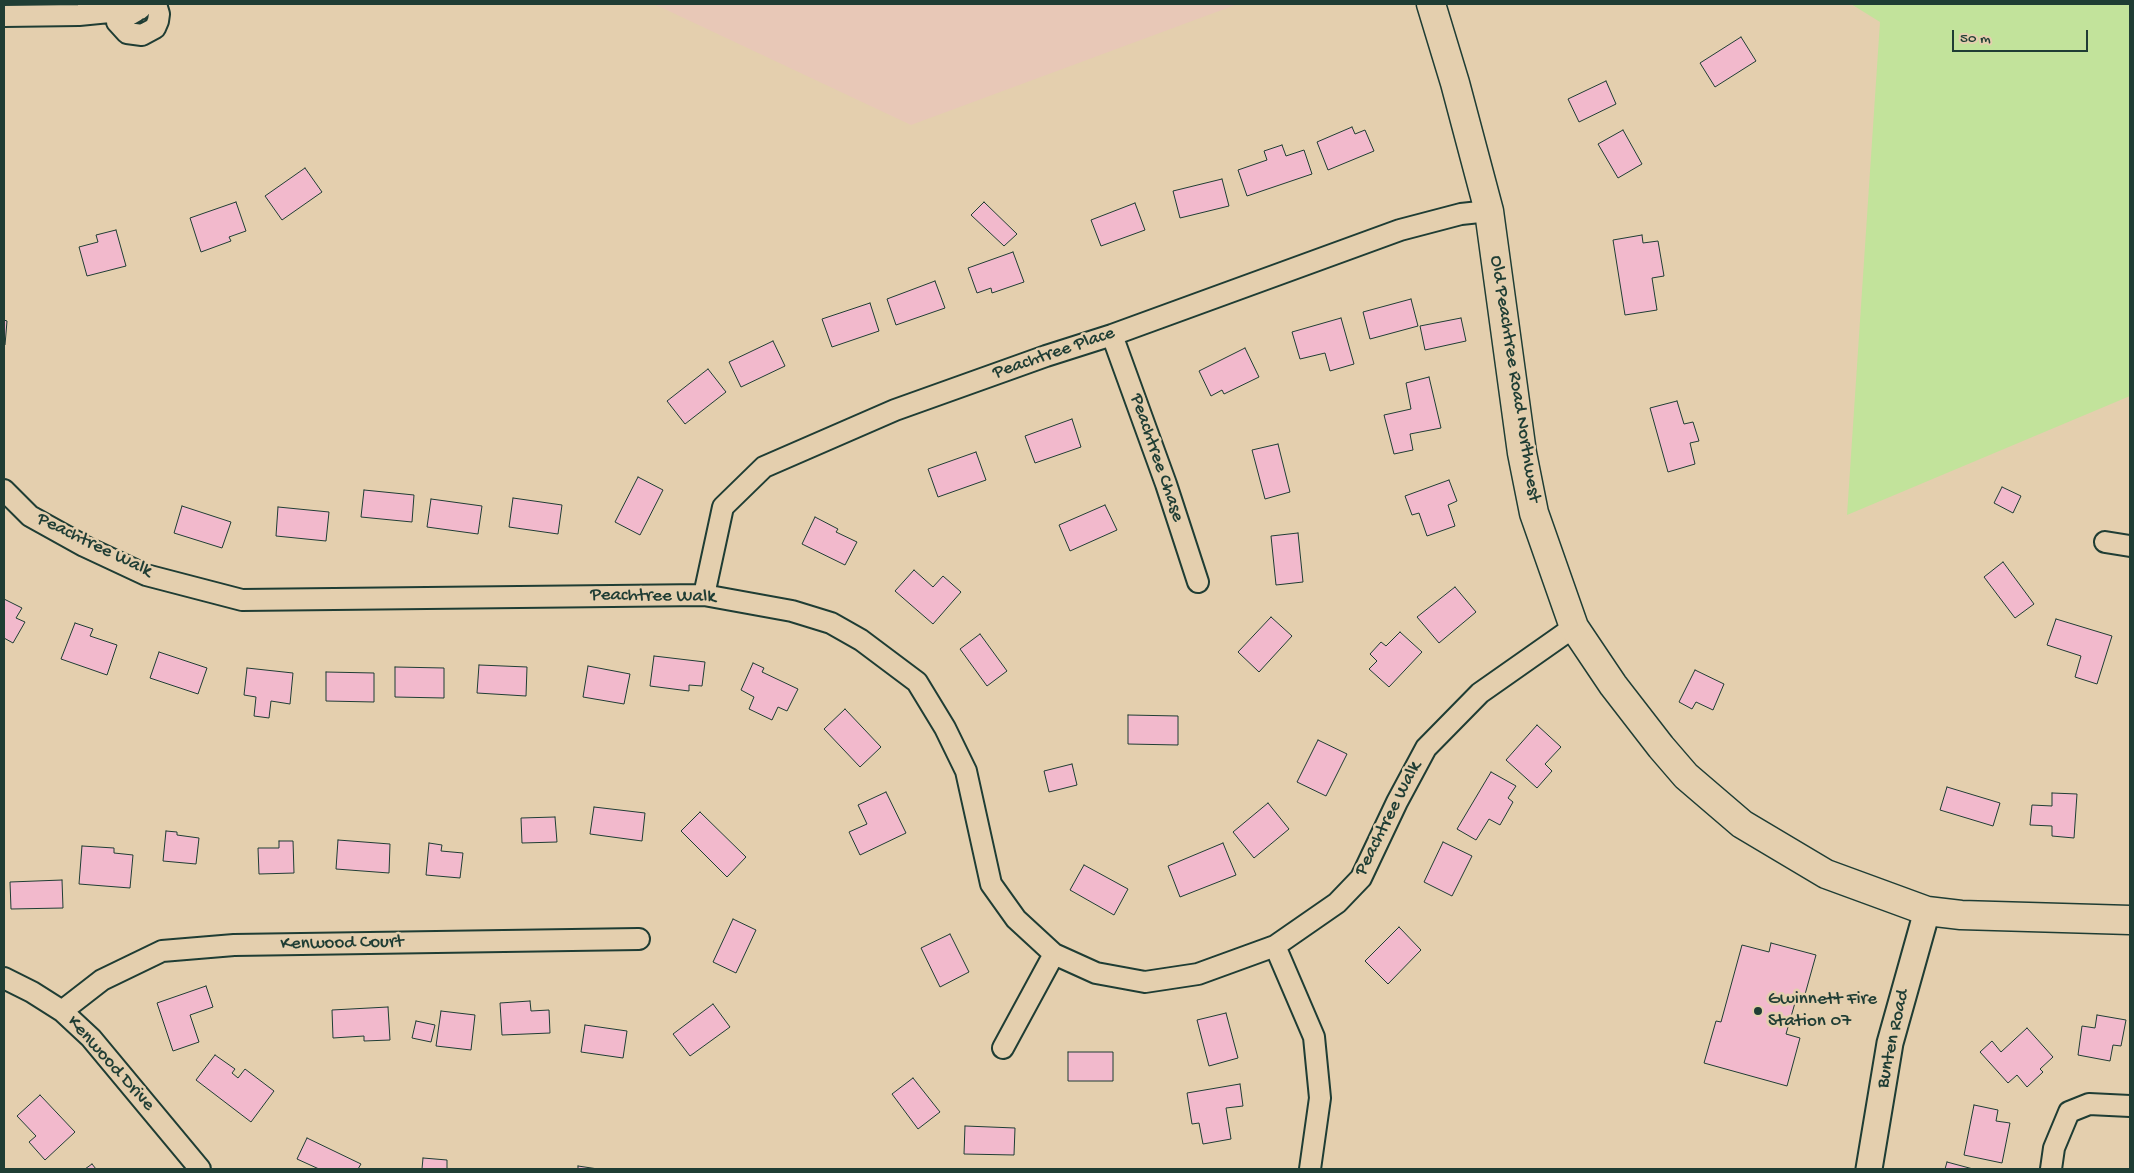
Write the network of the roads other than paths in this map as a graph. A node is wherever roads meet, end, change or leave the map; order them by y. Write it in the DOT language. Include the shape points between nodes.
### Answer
graph roads {
  1 [pos="118,4"];
  2 [pos="1431,4"];
  3 [pos="148,6"];
  4 [pos="4,16"];
  5 [pos="1489,211"];
  6 [pos="1112,335"];
  7 [pos="4,490"];
  8 [pos="2105,542"];
  9 [pos="2130,546"];
  10 [pos="1198,582"];
  11 [pos="704,595"];
  12 [pos="1574,626"];
  13 [pos="1927,911"];
  14 [pos="2130,920"];
  15 [pos="639,940"];
  16 [pos="1275,946"];
  17 [pos="1054,954"];
  18 [pos="4,978"];
  19 [pos="62,1011"];
  20 [pos="1003,1048"];
  21 [pos="2130,1106"];
  22 [pos="200,1169"];
  23 [pos="1310,1169"];
  24 [pos="1869,1169"];
  25 [pos="2051,1169"];
  1 -- 3 [label="street" via="116,7"];
  2 -- 5 [label="main road, Old Peachtree Road Northwest"];
  3 -- 4 [label="street" via="80,15"];
  5 -- 6 [label="street, Peachtree Place" via="1461,214 1400,230"];
  5 -- 12 [label="main road, Old Peachtree Road Northwest" via="1522,453 1534,513"];
  6 -- 10 [label="street, Peachtree Chase"];
  6 -- 11 [label="street, Peachtree Place" via="895,410 764,467 723,507"];
  7 -- 11 [label="street, Peachtree Walk" via="30,516 146,575 242,600"];
  8 -- 9 [label="street"];
  11 -- 17 [label="street, Peachtree Walk" via="792,610 831,623 861,640 917,682 946,728 966,771 991,884 1016,919"];
  12 -- 13 [label="main road, Old Peachtree Road Northwest" via="1612,685 1661,747 1686,776 1742,824 1826,874"];
  12 -- 16 [label="street, Peachtree Walk" via="1480,693 1426,748 1361,878 1337,903"];
  13 -- 14 [label="main road, Old Peachtree Road Northwest" via="1961,916"];
  13 -- 24 [label="street, Bunten Road" via="1890,1043"];
  15 -- 19 [label="street, Kenwood Court" via="234,945 162,951 102,980"];
  16 -- 17 [label="street, Peachtree Walk" via="1198,974 1145,982 1096,973"];
  16 -- 23 [label="street" via="1314,1037 1320,1098"];
  17 -- 20 [label="street"];
  18 -- 19 [label="street, Kenwood Drive"];
  19 -- 22 [label="street, Kenwood Drive" via="92,1038"];
  21 -- 25 [label="street" via="2089,1104 2069,1112 2054,1148"];
}
